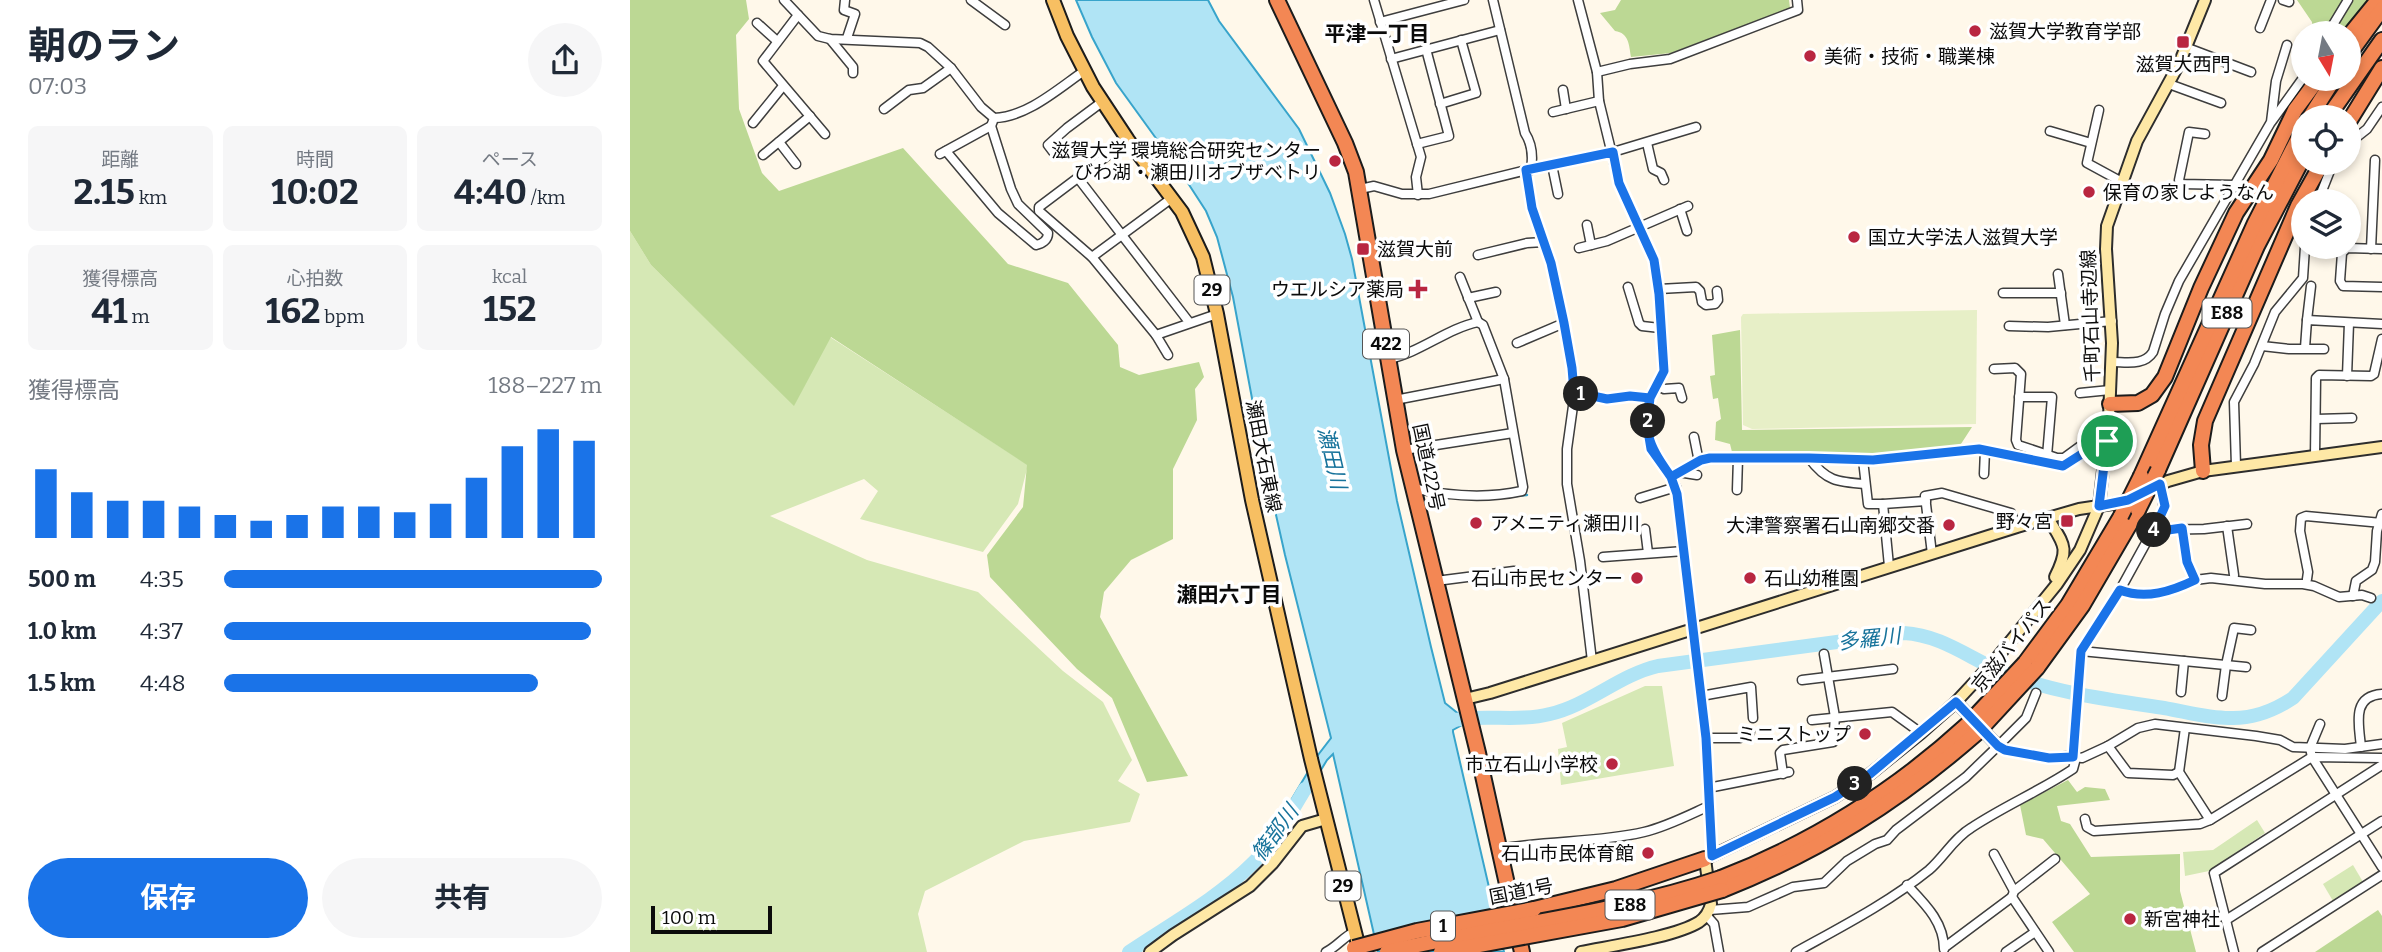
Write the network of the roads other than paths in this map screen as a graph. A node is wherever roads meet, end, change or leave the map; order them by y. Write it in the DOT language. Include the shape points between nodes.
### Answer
graph roads {
  1 [pos="784,0"];
  2 [pos="845,0"];
  3 [pos="971,0"];
  4 [pos="1053,0"];
  5 [pos="1278,0"];
  6 [pos="1374,0"];
  7 [pos="1464,0"];
  8 [pos="1493,0"];
  9 [pos="1578,0"];
  10 [pos="1797,0"];
  11 [pos="2205,0"];
  12 [pos="2272,0"];
  13 [pos="2348,0"];
  14 [pos="2378,0"];
  15 [pos="2382,9"];
  16 [pos="798,15"];
  17 [pos="2335,21"];
  18 [pos="2361,21"];
  19 [pos="1380,22"];
  20 [pos="757,23"];
  21 [pos="1004,24"];
  22 [pos="2260,28"];
  23 [pos="1500,30"];
  24 [pos="847,38"];
  25 [pos="2361,38"];
  26 [pos="830,39"];
  27 [pos="1461,40"];
  28 [pos="2382,40"];
  29 [pos="777,41"];
  30 [pos="2287,45"];
  31 [pos="2185,47"];
  32 [pos="1426,50"];
  33 [pos="1391,59"];
  34 [pos="951,68"];
  35 [pos="2382,68"];
  36 [pos="1084,71"];
  37 [pos="1597,72"];
  38 [pos="2251,72"];
  39 [pos="853,73"];
  40 [pos="2169,84"];
  41 [pos="783,86"];
  42 [pos="1563,90"];
  43 [pos="2294,91"];
  44 [pos="2309,91"];
  45 [pos="1599,101"];
  46 [pos="1102,102"];
  47 [pos="2221,103"];
  48 [pos="1440,104"];
  49 [pos="2336,105"];
  50 [pos="2359,105"];
  51 [pos="2382,107"];
  52 [pos="884,109"];
  53 [pos="1566,109"];
  54 [pos="2099,110"];
  55 [pos="1553,112"];
  56 [pos="810,116"];
  57 [pos="992,122"];
  58 [pos="2271,122"];
  59 [pos="753,123"];
  60 [pos="1696,127"];
  61 [pos="2050,131"];
  62 [pos="825,134"];
  63 [pos="2205,134"];
  64 [pos="2361,134"];
  65 [pos="1128,140"];
  66 [pos="779,142"];
  67 [pos="1647,143"];
  68 [pos="2091,143"];
  69 [pos="1417,144"];
  70 [pos="1613,152"];
  71 [pos="2291,152"];
  72 [pos="1054,153"];
  73 [pos="762,155"];
  74 [pos="2375,160"];
  75 [pos="796,164"];
  76 [pos="1552,165"];
  77 [pos="1529,169"];
  78 [pos="2294,175"];
  79 [pos="2315,175"];
  80 [pos="1078,178"];
  81 [pos="1664,180"];
  82 [pos="2122,182"];
  83 [pos="2234,185"];
  84 [pos="1360,189"];
  85 [pos="1558,194"];
  86 [pos="1419,195"];
  87 [pos="1172,198"];
  88 [pos="1587,225"];
  89 [pos="1640,225"];
  90 [pos="1687,231"];
  91 [pos="1123,235"];
  92 [pos="1544,242"];
  93 [pos="1591,245"];
  94 [pos="1579,248"];
  95 [pos="2371,249"];
  96 [pos="2382,249"];
  97 [pos="1478,255"];
  98 [pos="1092,257"];
  99 [pos="2304,259"];
  100 [pos="2058,274"];
  101 [pos="1460,277"];
  102 [pos="2311,286"];
  103 [pos="1628,287"];
  104 [pos="2382,287"];
  105 [pos="1658,289"];
  106 [pos="1717,291"];
  107 [pos="1496,292"];
  108 [pos="2003,292"];
  109 [pos="2061,293"];
  110 [pos="1468,298"];
  111 [pos="1217,314"];
  112 [pos="2307,320"];
  113 [pos="2112,321"];
  114 [pos="1189,322"];
  115 [pos="1478,322"];
  116 [pos="1564,323"];
  117 [pos="2349,323"];
  118 [pos="2382,324"];
  119 [pos="2064,325"];
  120 [pos="2009,327"];
  121 [pos="1660,328"];
  122 [pos="1156,335"];
  123 [pos="2382,339"];
  124 [pos="1517,343"];
  125 [pos="2262,346"];
  126 [pos="2305,348"];
  127 [pos="2325,349"];
  128 [pos="1168,355"];
  129 [pos="1389,359"];
  130 [pos="2112,362"];
  131 [pos="1994,369"];
  132 [pos="2347,376"];
  133 [pos="1504,379"];
  134 [pos="1658,386"];
  135 [pos="1574,392"];
  136 [pos="2080,393"];
  137 [pos="2019,397"];
  138 [pos="2110,397"];
  139 [pos="1650,398"];
  140 [pos="1682,398"];
  141 [pos="1395,400"];
  142 [pos="2352,418"];
  143 [pos="2316,419"];
  144 [pos="1513,433"];
  145 [pos="1694,437"];
  146 [pos="2107,437"];
  147 [pos="2382,447"];
  148 [pos="1404,450"];
  149 [pos="1985,450"];
  150 [pos="2047,456"];
  151 [pos="2315,456"];
  152 [pos="1738,458"];
  153 [pos="1809,458"];
  154 [pos="1863,460"];
  155 [pos="1699,462"];
  156 [pos="2236,466"];
  157 [pos="2203,471"];
  158 [pos="1984,474"];
  159 [pos="1675,475"];
  160 [pos="1697,475"];
  161 [pos="2159,477"];
  162 [pos="1865,484"];
  163 [pos="1676,487"];
  164 [pos="1412,488"];
  165 [pos="1737,490"];
  166 [pos="1640,498"];
  167 [pos="1926,501"];
  168 [pos="1883,504"];
  169 [pos="2099,506"];
  170 [pos="2382,514"];
  171 [pos="2048,517"];
  172 [pos="2381,523"];
  173 [pos="2246,524"];
  174 [pos="2227,526"];
  175 [pos="2017,527"];
  176 [pos="2182,528"];
  177 [pos="1645,529"];
  178 [pos="2154,530"];
  179 [pos="2379,547"];
  180 [pos="1684,551"];
  181 [pos="1648,553"];
  182 [pos="1932,554"];
  183 [pos="1603,557"];
  184 [pos="1889,566"];
  185 [pos="1514,571"];
  186 [pos="2234,575"];
  187 [pos="2307,579"];
  188 [pos="2195,580"];
  189 [pos="1436,581"];
  190 [pos="2120,590"];
  191 [pos="2353,596"];
  192 [pos="2371,598"];
  193 [pos="2043,601"];
  194 [pos="1693,629"];
  195 [pos="2251,630"];
  196 [pos="2081,651"];
  197 [pos="1824,654"];
  198 [pos="1592,661"];
  199 [pos="2184,661"];
  200 [pos="2031,665"];
  201 [pos="2226,665"];
  202 [pos="2246,667"];
  203 [pos="1893,669"];
  204 [pos="1828,677"];
  205 [pos="1802,680"];
  206 [pos="2181,692"];
  207 [pos="2036,693"];
  208 [pos="2382,694"];
  209 [pos="1700,696"];
  210 [pos="2222,696"];
  211 [pos="1956,702"];
  212 [pos="1467,705"];
  213 [pos="1752,718"];
  214 [pos="1835,718"];
  215 [pos="1812,720"];
  216 [pos="2320,724"];
  217 [pos="2185,728"];
  218 [pos="1750,732"];
  219 [pos="1921,733"];
  220 [pos="1706,738"];
  221 [pos="2382,744"];
  222 [pos="1998,746"];
  223 [pos="2108,746"];
  224 [pos="2361,747"];
  225 [pos="2311,752"];
  226 [pos="2074,757"];
  227 [pos="2382,758"];
  228 [pos="2382,765"];
  229 [pos="2179,772"];
  230 [pos="1708,788"];
  231 [pos="2336,794"];
  232 [pos="1709,806"];
  233 [pos="1326,819"];
  234 [pos="2085,819"];
  235 [pos="2210,820"];
  236 [pos="2382,821"];
  237 [pos="2361,834"];
  238 [pos="1500,849"];
  239 [pos="1994,854"];
  240 [pos="1709,858"];
  241 [pos="2055,859"];
  242 [pos="2382,867"];
  243 [pos="2382,875"];
  244 [pos="1721,884"];
  245 [pos="1907,886"];
  246 [pos="2013,894"];
  247 [pos="1708,913"];
  248 [pos="2226,920"];
  249 [pos="1356,931"];
  250 [pos="2035,932"];
  251 [pos="1945,950"];
  252 [pos="1150,952"];
  253 [pos="1326,952"];
  254 [pos="1341,952"];
  255 [pos="1360,952"];
  256 [pos="1387,952"];
  257 [pos="1441,952"];
  258 [pos="1522,952"];
  259 [pos="1581,952"];
  260 [pos="1720,952"];
  261 [pos="1796,952"];
  262 [pos="2006,952"];
  263 [pos="2049,952"];
  264 [pos="2234,952"];
  265 [pos="2262,952"];
  1 -- 16 [label="street"];
  2 -- 24 [label="street" via="844,10 856,14"];
  3 -- 21 [label="street"];
  4 -- 36 [label="main road, 瀬田大石東線 / 29"];
  5 -- 84 [label="highway, 国道422号 / 422" via="1345,143"];
  6 -- 19 [label="street"];
  7 -- 19 [label="street"];
  8 -- 23 [label="street"];
  9 -- 37 [label="street"];
  10 -- 37 [label="street" via="1798,10 1670,59"];
  11 -- 31 [label="main road, 千町石山寺辺線"];
  12 -- 22 [label="street"];
  13 -- 17 [label="street"];
  14 -- 18 [label="highway"];
  15 -- 25 [label="highway"];
  16 -- 26 [label="street" via="818,36"];
  16 -- 29 [label="street"];
  19 -- 33 [label="street"];
  20 -- 29 [label="street"];
  23 -- 27 [label="street"];
  23 -- 77 [label="street" via="1533,156"];
  24 -- 26 [label="street"];
  24 -- 34 [label="street" via="920,43"];
  26 -- 39 [label="street"];
  27 -- 32 [label="street"];
  27 -- 48 [label="street" via="1476,93"];
  28 -- 49 [label="highway"];
  29 -- 41 [label="street" via="763,61"];
  30 -- 58 [label="street"];
  31 -- 38 [label="street"];
  31 -- 40 [label="main road, 千町石山寺辺線"];
  32 -- 33 [label="street"];
  32 -- 48 [label="street"];
  33 -- 69 [label="street"];
  34 -- 52 [label="street"];
  34 -- 57 [label="street"];
  35 -- 50 [label="highway"];
  36 -- 46 [label="main road, 瀬田大石東線 / 29"];
  36 -- 57 [label="street" via="1042,100"];
  37 -- 45 [label="street"];
  40 -- 47 [label="street"];
  40 -- 82 [label="main road, 千町石山寺辺線" via="2147,121"];
  41 -- 56 [label="street"];
  41 -- 59 [label="street"];
  42 -- 53 [label="street"];
  43 -- 58 [label="street"];
  44 -- 138 [label="highway" via="2236,214 2165,377 2152,395 2138,403"];
  45 -- 53 [label="street"];
  45 -- 70 [label="street"];
  46 -- 65 [label="main road, 瀬田大石東線 / 29"];
  46 -- 72 [label="street" via="1048,145"];
  48 -- 69 [label="street" via="1449,135"];
  51 -- 64 [label="street"];
  53 -- 55 [label="street"];
  54 -- 68 [label="street"];
  56 -- 62 [label="street"];
  56 -- 66 [label="street"];
  57 -- 57 [label="street" via="943,153 998,213 1036,245 1041,244 1048,233 1018,204"];
  58 -- 83 [label="street"];
  60 -- 67 [label="street"];
  61 -- 68 [label="street"];
  63 -- 83 [label="street" via="2189,132 2179,180 2182,184"];
  65 -- 80 [label="street"];
  65 -- 87 [label="main road, 瀬田大石東線 / 29"];
  66 -- 73 [label="street"];
  66 -- 75 [label="street"];
  67 -- 70 [label="street"];
  67 -- 81 [label="street" via="1653,170"];
  68 -- 82 [label="street" via="2087,163"];
  69 -- 86 [label="street"];
  70 -- 76 [label="street"];
  70 -- 89 [label="street" via="1619,183"];
  71 -- 200 [label="highway, 京滋バイパス / E88, bridge" via="2141,477"];
  74 -- 95 [label="street"];
  76 -- 77 [label="street"];
  76 -- 85 [label="street"];
  77 -- 86 [label="street"];
  77 -- 92 [label="street" via="1532,208"];
  78 -- 161 [label="highway, 京滋バイパス / E88" via="2257,246"];
  79 -- 157 [label="highway" via="2204,421"];
  80 -- 91 [label="street"];
  80 -- 98 [label="street" via="1039,211"];
  82 -- 113 [label="main road, 千町石山寺辺線" via="2105,237"];
  83 -- 130 [label="street" via="2179,281 2150,358"];
  84 -- 86 [label="street" via="1374,186"];
  84 -- 129 [label="highway, 国道422号 / 422"];
  87 -- 91 [label="street"];
  87 -- 111 [label="main road, 瀬田大石東線 / 29" via="1198,242"];
  88 -- 93 [label="street"];
  89 -- 90 [label="street" via="1684,208"];
  89 -- 93 [label="street"];
  89 -- 105 [label="street" via="1654,260"];
  91 -- 98 [label="street"];
  91 -- 114 [label="street"];
  92 -- 97 [label="street"];
  92 -- 116 [label="street"];
  93 -- 94 [label="street"];
  95 -- 96 [label="street"];
  95 -- 104 [label="street" via="2347,248 2342,253 2340,281 2343,286"];
  98 -- 122 [label="street"];
  99 -- 125 [label="street" via="2303,278 2275,312"];
  100 -- 109 [label="street"];
  101 -- 110 [label="street"];
  102 -- 112 [label="street"];
  103 -- 121 [label="street" via="1639,323"];
  105 -- 106 [label="street" via="1696,287 1706,305 1715,304"];
  105 -- 121 [label="street"];
  107 -- 110 [label="street"];
  108 -- 109 [label="street"];
  109 -- 119 [label="street"];
  110 -- 115 [label="street"];
  111 -- 114 [label="street"];
  111 -- 233 [label="main road, 瀬田大石東線 / 29" via="1252,500"];
  112 -- 117 [label="street"];
  112 -- 126 [label="street"];
  113 -- 119 [label="street"];
  113 -- 130 [label="main road, 千町石山寺辺線"];
  114 -- 122 [label="street"];
  115 -- 129 [label="street"];
  115 -- 133 [label="street"];
  116 -- 124 [label="street"];
  116 -- 135 [label="street"];
  117 -- 118 [label="street"];
  117 -- 132 [label="street"];
  119 -- 120 [label="street"];
  121 -- 134 [label="street" via="1664,371"];
  122 -- 128 [label="street"];
  123 -- 132 [label="street" via="2374,374"];
  125 -- 126 [label="street"];
  125 -- 156 [label="street" via="2233,408"];
  126 -- 127 [label="street"];
  129 -- 141 [label="highway, 国道422号 / 422"];
  130 -- 138 [label="main road, 千町石山寺辺線"];
  131 -- 137 [label="street" via="2019,370"];
  132 -- 143 [label="street" via="2319,374 2316,378"];
  133 -- 141 [label="street"];
  133 -- 144 [label="street"];
  134 -- 139 [label="street"];
  134 -- 140 [label="street" via="1679,388"];
  135 -- 139 [label="street" via="1607,399"];
  135 -- 198 [label="street" via="1567,484"];
  136 -- 138 [label="street"];
  137 -- 150 [label="street" via="2018,445"];
  137 -- 150 [label="street" via="2052,397"];
  138 -- 146 [label="main road, 千町石山寺辺線"];
  139 -- 159 [label="street" via="1649,442"];
  141 -- 148 [label="highway, 国道422号 / 422"];
  142 -- 143 [label="street"];
  143 -- 151 [label="street"];
  144 -- 148 [label="street"];
  144 -- 164 [label="street" via="1522,491 1453,495"];
  145 -- 155 [label="street"];
  146 -- 149 [label="street" via="2063,466"];
  146 -- 150 [label="street" via="2097,434 2064,458"];
  146 -- 169 [label="main road, 千町石山寺辺線"];
  147 -- 151 [label="main road"];
  148 -- 164 [label="highway, 国道422号 / 422"];
  149 -- 154 [label="street"];
  149 -- 158 [label="street"];
  151 -- 156 [label="main road"];
  152 -- 153 [label="street"];
  152 -- 155 [label="street"];
  152 -- 165 [label="street"];
  153 -- 154 [label="street"];
  153 -- 162 [label="street" via="1828,478"];
  154 -- 162 [label="street"];
  155 -- 159 [label="street"];
  156 -- 157 [label="main road"];
  157 -- 161 [label="main road"];
  159 -- 160 [label="street"];
  159 -- 163 [label="street"];
  161 -- 169 [label="main road" via="2128,500"];
  161 -- 178 [label="street" via="2165,506"];
  161 -- 200 [label="highway, 京滋バイパス / E88, bridge" via="2082,606"];
  162 -- 168 [label="street" via="1868,505"];
  163 -- 166 [label="street"];
  163 -- 180 [label="street"];
  164 -- 189 [label="highway, 国道422号 / 422"];
  167 -- 168 [label="street"];
  167 -- 175 [label="street" via="1925,496 1942,493 2011,513"];
  167 -- 182 [label="street"];
  168 -- 184 [label="street"];
  169 -- 171 [label="main road"];
  169 -- 193 [label="main road, 千町石山寺辺線" via="2080,550"];
  170 -- 172 [label="street"];
  171 -- 175 [label="main road"];
  171 -- 193 [label="main road" via="2066,553"];
  172 -- 179 [label="street"];
  172 -- 187 [label="street" via="2301,518"];
  173 -- 174 [label="street"];
  174 -- 176 [label="street"];
  174 -- 186 [label="street"];
  175 -- 182 [label="main road"];
  176 -- 178 [label="street"];
  176 -- 188 [label="street"];
  177 -- 181 [label="street"];
  178 -- 190 [label="street"];
  179 -- 191 [label="street" via="2372,570 2356,581"];
  180 -- 181 [label="street"];
  180 -- 194 [label="street"];
  181 -- 183 [label="street"];
  182 -- 184 [label="main road"];
  184 -- 194 [label="main road"];
  185 -- 189 [label="street"];
  188 -- 190 [label="street" via="2169,592"];
  188 -- 191 [label="street" via="2303,584 2330,595"];
  189 -- 212 [label="highway, 国道422号 / 422"];
  190 -- 196 [label="street"];
  191 -- 192 [label="street"];
  193 -- 211 [label="main road, 千町石山寺辺線"];
  194 -- 198 [label="main road"];
  194 -- 209 [label="street"];
  195 -- 201 [label="street" via="2234,628"];
  196 -- 199 [label="street"];
  196 -- 226 [label="street"];
  197 -- 204 [label="street"];
  198 -- 212 [label="main road" via="1490,693"];
  199 -- 201 [label="street"];
  199 -- 206 [label="street"];
  200 -- 244 [label="highway, 京滋バイパス / E88, bridge" via="1972,728 1913,771 1845,818"];
  201 -- 202 [label="street"];
  201 -- 210 [label="street"];
  203 -- 204 [label="street"];
  204 -- 205 [label="street"];
  204 -- 214 [label="street"];
  207 -- 222 [label="street" via="2026,718"];
  208 -- 224 [label="street" via="2365,699 2358,717"];
  209 -- 213 [label="street" via="1751,687"];
  209 -- 220 [label="street"];
  211 -- 219 [label="main road, 千町石山寺辺線"];
  211 -- 222 [label="main road"];
  212 -- 238 [label="highway, 国道422号 / 422"];
  214 -- 215 [label="street"];
  214 -- 219 [label="street" via="1892,712"];
  214 -- 230 [label="street" via="1833,741 1780,753 1786,773"];
  216 -- 225 [label="street"];
  217 -- 223 [label="street" via="2146,725"];
  217 -- 225 [label="street" via="2280,740"];
  217 -- 229 [label="street"];
  218 -- 220 [label="street" via="1740,738"];
  219 -- 240 [label="main road, 千町石山寺辺線" via="1835,797"];
  220 -- 230 [label="street"];
  221 -- 224 [label="street"];
  222 -- 226 [label="street" via="2049,758"];
  222 -- 247 [label="street" via="1937,801 1887,840 1847,861 1824,883 1793,887 1748,907"];
  223 -- 226 [label="street"];
  223 -- 229 [label="street" via="2128,773"];
  224 -- 225 [label="street"];
  225 -- 227 [label="street" via="2345,759"];
  225 -- 231 [label="street"];
  225 -- 235 [label="street"];
  226 -- 245 [label="street" via="2073,769 1968,829"];
  228 -- 231 [label="street"];
  229 -- 235 [label="street"];
  230 -- 232 [label="street"];
  231 -- 237 [label="street"];
  231 -- 248 [label="street" via="2214,873"];
  232 -- 238 [label="street" via="1647,832"];
  232 -- 240 [label="street"];
  233 -- 249 [label="main road, 瀬田大石東線 / 29"];
  233 -- 252 [label="main road" via="1302,826 1250,886"];
  234 -- 235 [label="street" via="2094,831"];
  236 -- 237 [label="street"];
  237 -- 242 [label="street"];
  237 -- 248 [label="street"];
  238 -- 258 [label="highway, 国道422号 / 422"];
  239 -- 246 [label="street"];
  240 -- 247 [label="main road"];
  240 -- 254 [label="highway, 国道1号 / 1, bridge" via="1596,895 1417,931"];
  241 -- 246 [label="street"];
  243 -- 265 [label="street"];
  244 -- 256 [label="highway, 京滋バイパス / E88, bridge"];
  244 -- 257 [label="highway, 京滋バイパス / E88, bridge" via="1622,919"];
  245 -- 251 [label="street" via="1935,917"];
  245 -- 261 [label="street"];
  246 -- 250 [label="street"];
  246 -- 251 [label="street"];
  247 -- 259 [label="main road" via="1692,925 1668,933"];
  247 -- 260 [label="street"];
  248 -- 264 [label="street"];
  249 -- 253 [label="street"];
  249 -- 255 [label="main road, 瀬田大石東線 / 29"];
  250 -- 262 [label="street"];
  250 -- 263 [label="street"];
}
